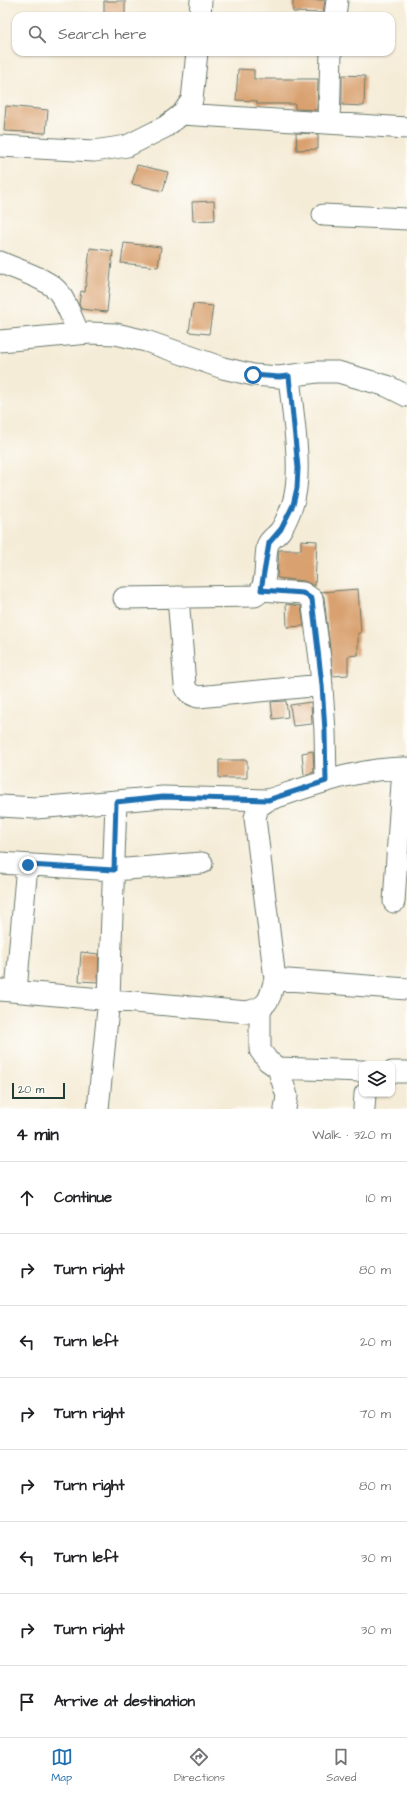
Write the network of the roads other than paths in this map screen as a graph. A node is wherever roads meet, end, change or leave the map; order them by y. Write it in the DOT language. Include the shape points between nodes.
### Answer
graph roads {
  1 [pos="201,0"];
  2 [pos="337,0"];
  3 [pos="200,12"];
  4 [pos="335,12"];
  5 [pos="197,56"];
  6 [pos="331,56"];
  7 [pos="182,114"];
  8 [pos="329,123"];
  9 [pos="407,128"];
  10 [pos="0,146"];
  11 [pos="323,215"];
  12 [pos="407,219"];
  13 [pos="0,262"];
  14 [pos="78,334"];
  15 [pos="0,341"];
  16 [pos="289,376"];
  17 [pos="407,396"];
  18 [pos="261,590"];
  19 [pos="178,597"];
  20 [pos="124,598"];
  21 [pos="322,685"];
  22 [pos="405,768"];
  23 [pos="326,781"];
  24 [pos="268,800"];
  25 [pos="116,802"];
  26 [pos="0,806"];
  27 [pos="0,863"];
  28 [pos="202,863"];
  29 [pos="28,865"];
  30 [pos="114,870"];
  31 [pos="394,902"];
  32 [pos="275,979"];
  33 [pos="407,989"];
  34 [pos="8,990"];
  35 [pos="109,999"];
  36 [pos="260,1008"];
  37 [pos="278,1068"];
  38 [pos="359,1071"];
  39 [pos="395,1072"];
  40 [pos="407,1072"];
  41 [pos="365,1097"];
  42 [pos="98,1109"];
  43 [pos="285,1109"];
  44 [pos="364,1109"];
  1 -- 3 [label="street"];
  2 -- 4 [label="street"];
  5 -- 7 [label="street" via="192,100"];
  6 -- 8 [label="street"];
  7 -- 8 [label="street"];
  7 -- 10 [label="street" via="165,127 140,140 112,149 94,151"];
  8 -- 9 [label="street"];
  11 -- 12 [label="street"];
  13 -- 14 [label="street" via="54,287 61,294"];
  14 -- 15 [label="street"];
  14 -- 16 [label="street" via="116,334 146,341 223,368 253,375"];
  16 -- 17 [label="street" via="338,372 387,386"];
  16 -- 18 [label="street" via="298,468 297,488 293,505 281,529 269,543"];
  18 -- 19 [label="street" via="255,596"];
  18 -- 21 [label="street" via="303,593 312,599"];
  19 -- 20 [label="street"];
  19 -- 21 [label="street" via="185,685 190,694 198,697"];
  21 -- 23 [label="street"];
  22 -- 23 [label="street" via="357,773"];
  22 -- 31 [label="street"];
  23 -- 24 [label="street"];
  24 -- 25 [label="street" via="163,797"];
  24 -- 32 [label="street" via="258,807 256,818"];
  25 -- 26 [label="street" via="36,808"];
  25 -- 30 [label="street"];
  27 -- 29 [label="street"];
  28 -- 30 [label="street"];
  29 -- 30 [label="street"];
  29 -- 34 [label="street"];
  30 -- 35 [label="street"];
  32 -- 33 [label="street"];
  32 -- 36 [label="street" via="269,1002"];
  34 -- 35 [label="street"];
  35 -- 36 [label="street" via="248,1012"];
  35 -- 42 [label="street"];
  36 -- 37 [label="street" via="260,1050 268,1061"];
  37 -- 38 [label="street"];
  37 -- 43 [label="street" via="286,1096"];
  39 -- 40 [label="street"];
  41 -- 44 [label="street"];
}
